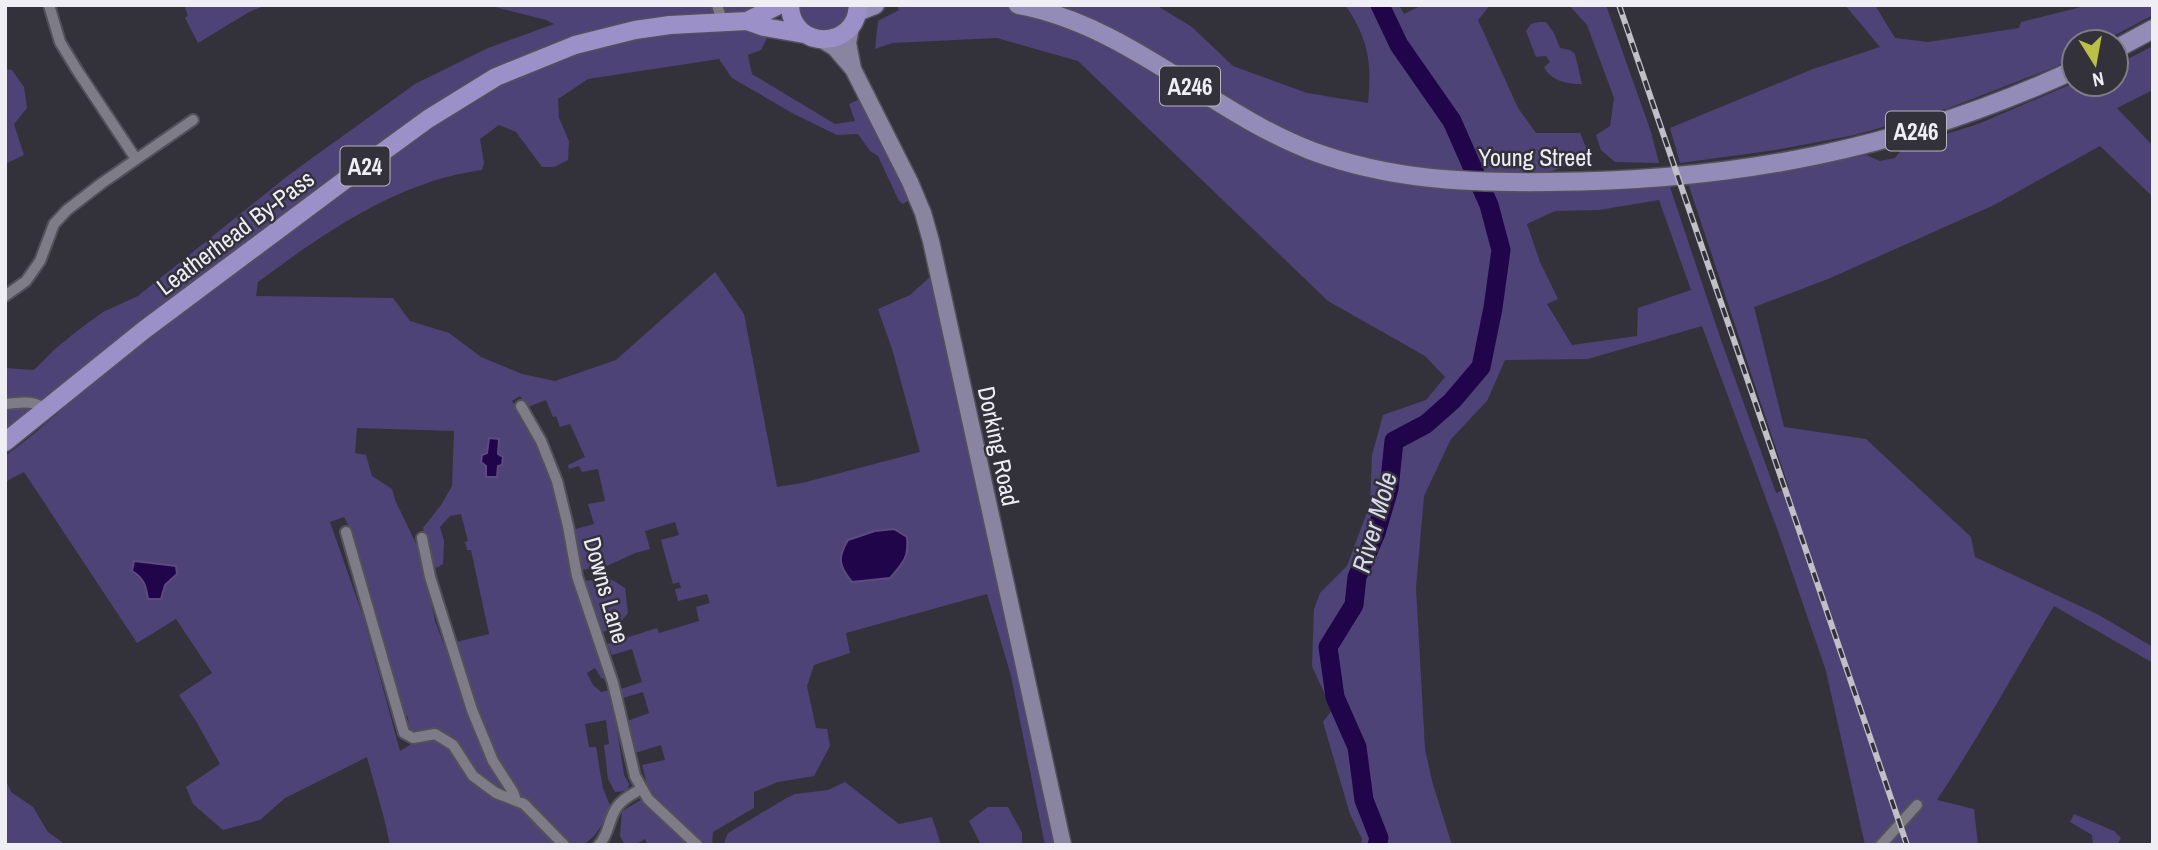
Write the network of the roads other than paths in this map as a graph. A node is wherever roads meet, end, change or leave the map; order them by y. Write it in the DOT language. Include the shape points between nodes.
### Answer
graph roads {
  1 [pos="50,5"];
  2 [pos="779,5"];
  3 [pos="790,5"];
  4 [pos="875,5"];
  5 [pos="1018,5"];
  6 [pos="720,13"];
  7 [pos="855,15"];
  8 [pos="747,21"];
  9 [pos="2153,29"];
  10 [pos="813,37"];
  11 [pos="2130,41"];
  12 [pos="853,69"];
  13 [pos="2060,76"];
  14 [pos="193,120"];
  15 [pos="136,159"];
  16 [pos="5,296"];
  17 [pos="5,404"];
  18 [pos="521,406"];
  19 [pos="46,410"];
  20 [pos="5,442"];
  21 [pos="346,532"];
  22 [pos="422,538"];
  23 [pos="641,789"];
  24 [pos="516,800"];
  25 [pos="1917,805"];
  26 [pos="564,845"];
  27 [pos="599,845"];
  28 [pos="697,845"];
  29 [pos="1063,845"];
  30 [pos="1881,845"];
  1 -- 15 [label="street" via="60,42"];
  2 -- 8 [label="highway, Leatherhead By-Pass / A24"];
  3 -- 10 [label="highway" via="793,21"];
  4 -- 7 [label="main road"];
  5 -- 13 [label="main road, Young Street / A246" via="1094,31 1303,147 1361,166 1477,182 1635,180 1818,156 1938,125"];
  6 -- 8 [label="highway, Leatherhead By-Pass / A24"];
  6 -- 19 [label="highway, Leatherhead By-Pass / A24" via="575,45 474,90 428,119 144,330"];
  7 -- 10 [label="highway" via="843,34"];
  7 -- 12 [label="main road, Dorking Road" via="848,43"];
  8 -- 10 [label="highway, Leatherhead By-Pass / A24"];
  9 -- 11 [label="main road"];
  10 -- 12 [label="main road, Dorking Road" via="835,48"];
  12 -- 29 [label="main road, Dorking Road" via="923,213"];
  14 -- 15 [label="street"];
  15 -- 16 [label="street" via="67,210 54,224 40,261 26,281"];
  17 -- 19 [label="street" via="27,401"];
  18 -- 23 [label="street, Downs Lane" via="557,481 577,576 613,683"];
  19 -- 20 [label="highway, Leatherhead By-Pass / A24"];
  21 -- 24 [label="street" via="404,733 413,738 435,734 453,745 473,776 496,793"];
  22 -- 24 [label="street" via="471,710"];
  23 -- 27 [label="street" via="620,803"];
  23 -- 28 [label="street, Downs Lane"];
  24 -- 26 [label="street" via="531,809"];
  25 -- 30 [label="street"];
}
